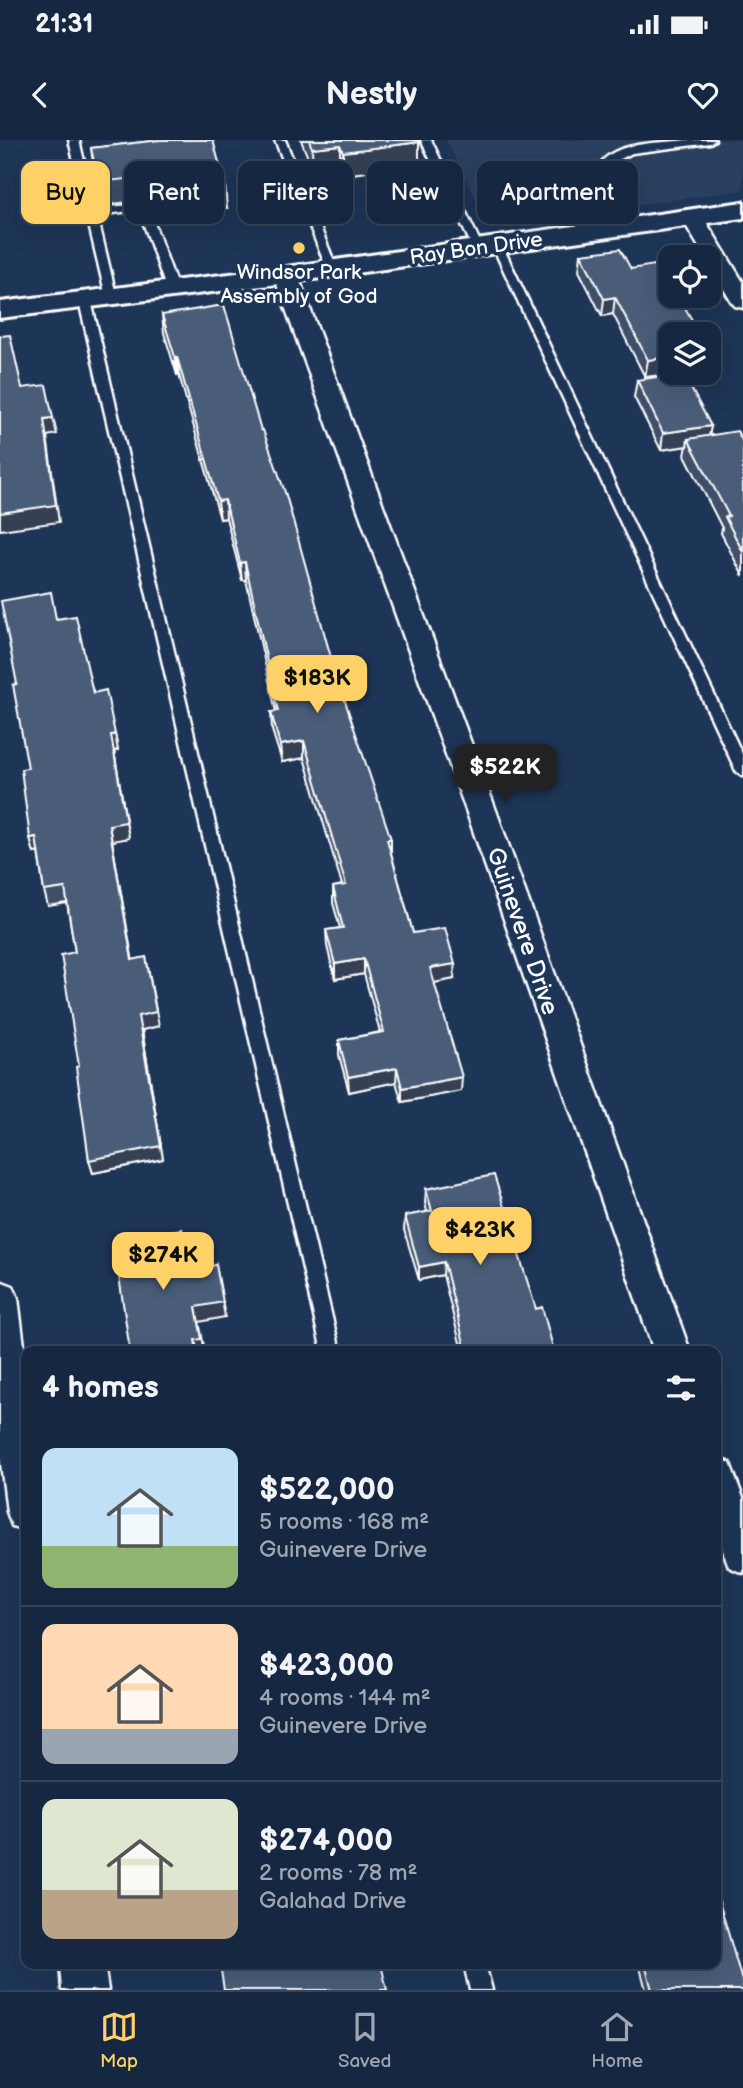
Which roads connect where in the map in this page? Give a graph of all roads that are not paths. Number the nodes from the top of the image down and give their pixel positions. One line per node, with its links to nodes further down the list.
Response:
1 (74, 140): 6 (lane)
2 (280, 140): 14 (lane)
3 (426, 140): 13 (lane)
4 (710, 140): 12 (lane)
5 (90, 152): 6 (lane)
6 (78, 153): 7 (lane)
7 (80, 161)
8 (110, 210): 16 (lane)
9 (743, 210): 10 (street, Ray Bon Drive)
10 (692, 217): 12 (street, Ray Bon Drive); 18 (street)
11 (92, 224): 17 (lane)
12 (631, 226): 13 (street, Ray Bon Drive)
13 (488, 247): 14 (street, Ray Bon Drive); 20 (lane)
14 (332, 269): 15 (street, Ray Bon Drive)
15 (285, 276): 16 (street, Ray Bon Drive); 23 (street, Guinevere Drive)
16 (173, 291): 17 (street, Ray Bon Drive)
17 (98, 300): 19 (street, Ray Bon Drive); 22 (lane)
18 (743, 301)
19 (0, 310)
20 (743, 771)
21 (0, 1298): 24 (street)
22 (330, 1346)
23 (670, 1346)
24 (21, 1471)
25 (721, 1490): 26 (street)
26 (743, 1553)
27 (83, 1969): 29 (street)
28 (476, 1969): 30 (lane)
29 (85, 1990)
30 (481, 1990)

